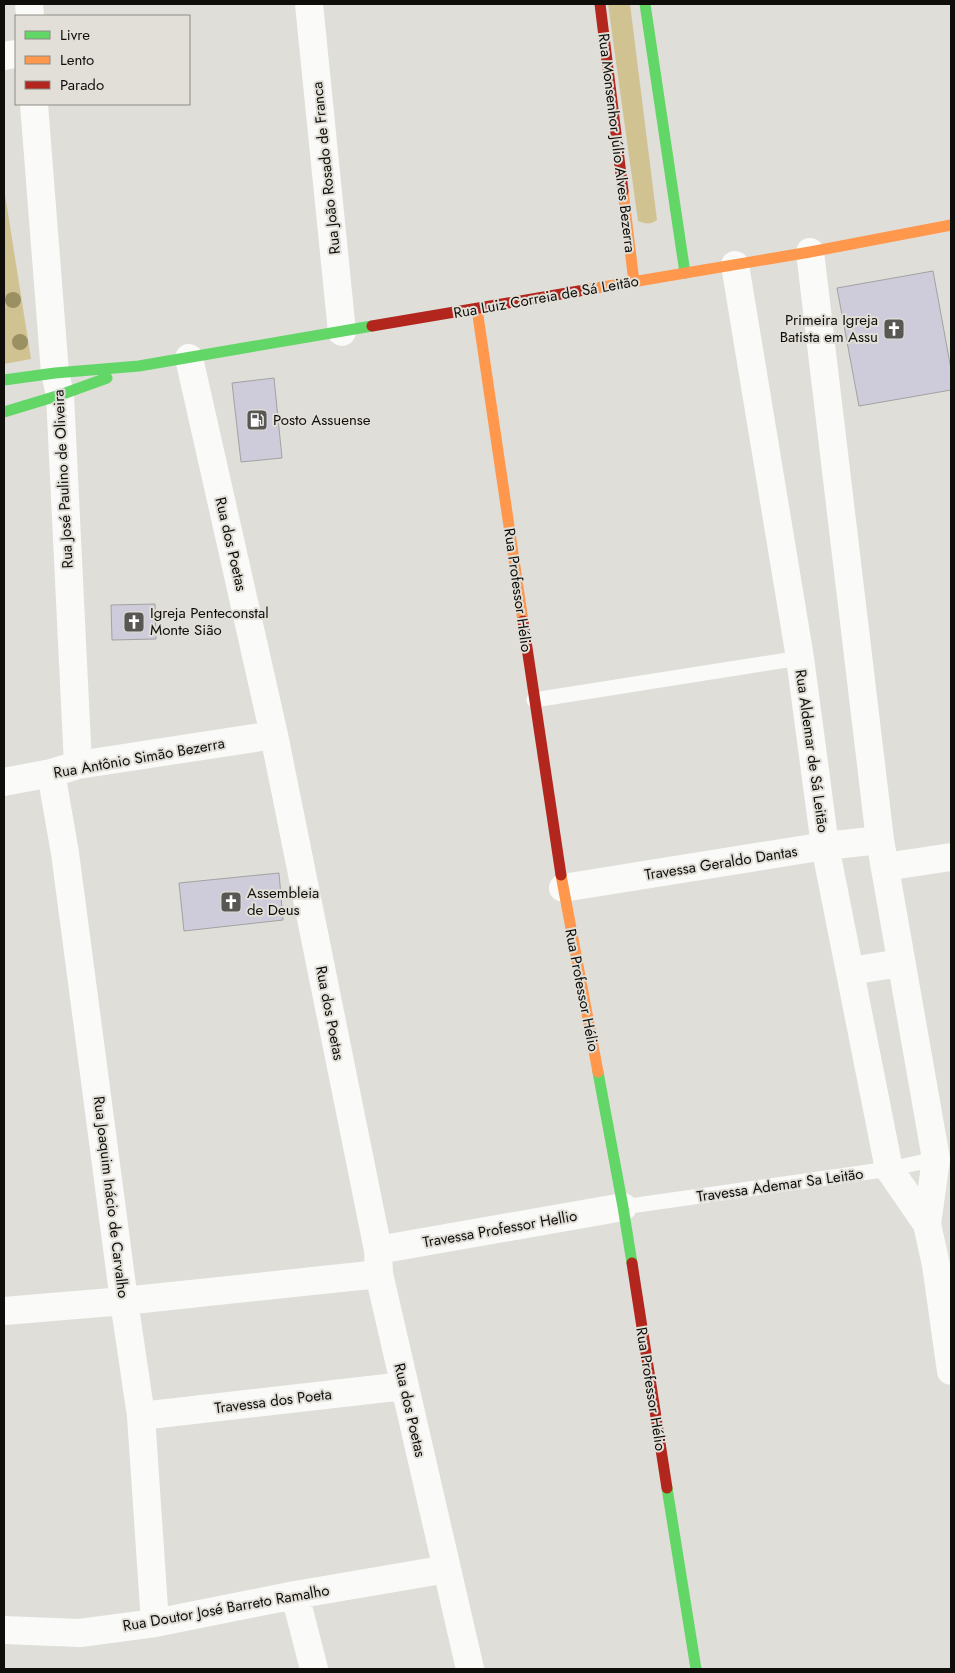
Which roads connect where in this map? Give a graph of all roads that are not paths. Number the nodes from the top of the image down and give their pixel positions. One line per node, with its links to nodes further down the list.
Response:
1 (310, 4): 11 (street, Rua João Rosado de Franca)
2 (600, 4): 9 (street, Rua Monsenhor Júlio Alves Bezerra)
3 (645, 4): 8 (street)
4 (34, 105): 15 (street, Rua José Paulino de Oliveira)
5 (951, 225): 6 (street, Rua Luiz Correia de Sá Leitão)
6 (810, 252): 7 (street, Rua Luiz Correia de Sá Leitão); 23 (street, Rua Aldemar de Sá Leitão)
7 (735, 265): 8 (street, Rua Luiz Correia de Sá Leitão); 17 (street, Rua Aldemar de Sá Leitão)
8 (685, 273): 9 (street, Rua Luiz Correia de Sá Leitão)
9 (634, 282): 10 (street, Rua Luiz Correia de Sá Leitão)
10 (477, 309): 11 (street, Rua Luiz Correia de Sá Leitão); 18 (street, Rua Professor Hélio)
11 (342, 332): 12 (street, Rua Luiz Correia de Sá Leitão)
12 (189, 358): 13 (street, Rua Luiz Correia de Sá Leitão); 19 (street, Rua dos Poetas)
13 (139, 366): 15 (street, Rua Luiz Correia de Sá Leitão); 15 (street, Rua Luiz Correia de Sá Leitão)
14 (4, 380): 15 (street, Rua Luiz Correia de Sá Leitão)
15 (58, 384): 16 (street, Rua Luiz Correia de Sá Leitão); 20 (street, Rua José Paulino de Oliveira)
16 (4, 412)
17 (800, 658): 18 (lane); 24 (street, Rua Aldemar de Sá Leitão)
18 (534, 700): 27 (street, Rua Professor Hélio)
19 (274, 736): 20 (street, Rua Antônio Simão Bezerra); 34 (street, Rua dos Poetas)
20 (78, 765): 21 (street, Rua Antônio Simão Bezerra)
21 (51, 773): 22 (street, Rua Antônio Simão Bezerra); 36 (street, Rua Joaquim Inácio de Carvalho)
22 (4, 782)
23 (880, 840): 24 (street, Travessa Geraldo Dantas); 26 (street, Rua Aldemar de Sá Leitão)
24 (825, 846): 27 (street, Travessa Geraldo Dantas); 29 (street, Rua Aldemar de Sá Leitão)
25 (951, 857): 26 (street)
26 (885, 867): 28 (street, Rua Aldemar de Sá Leitão)
27 (563, 888): 32 (street, Rua Professor Hélio)
28 (901, 963): 29 (street); 30 (street, Rua Aldemar de Sá Leitão)
29 (850, 971): 31 (street, Rua Aldemar de Sá Leitão)
30 (936, 1159): 31 (lane, Travessa Ademar Sa Leitão); 33 (street, Rua Aldemar de Sá Leitão)
31 (889, 1169): 32 (lane, Travessa Ademar Sa Leitão); 33 (street, Rua Aldemar de Sá Leitão)
32 (623, 1208): 34 (street, Travessa Professor Hellio); 47 (street, Rua Professor Hélio)
33 (927, 1224): 35 (street, Rua Aldemar de Sá Leitão)
34 (378, 1262): 36 (street, Travessa Professor Hellio); 39 (street, Rua dos Poetas)
35 (944, 1263): 38 (street, Rua Aldemar de Sá Leitão)
36 (124, 1301): 37 (street, Travessa Professor Hellio); 40 (street, Rua Joaquim Inácio de Carvalho)
37 (4, 1311)
38 (951, 1371)
39 (404, 1386): 40 (street, Travessa dos Poeta); 41 (street, Rua dos Poetas)
40 (141, 1416): 43 (street, Rua Joaquim Inácio de Carvalho)
41 (446, 1569): 42 (street, Rua Doutor José Barreto Ramalho); 46 (street, Rua dos Poetas)
42 (295, 1595): 43 (street, Rua Doutor José Barreto Ramalho); 45 (street)
43 (155, 1623): 44 (street, Rua Doutor José Barreto Ramalho)
44 (4, 1630)
45 (314, 1669)
46 (470, 1669)
47 (696, 1669)

